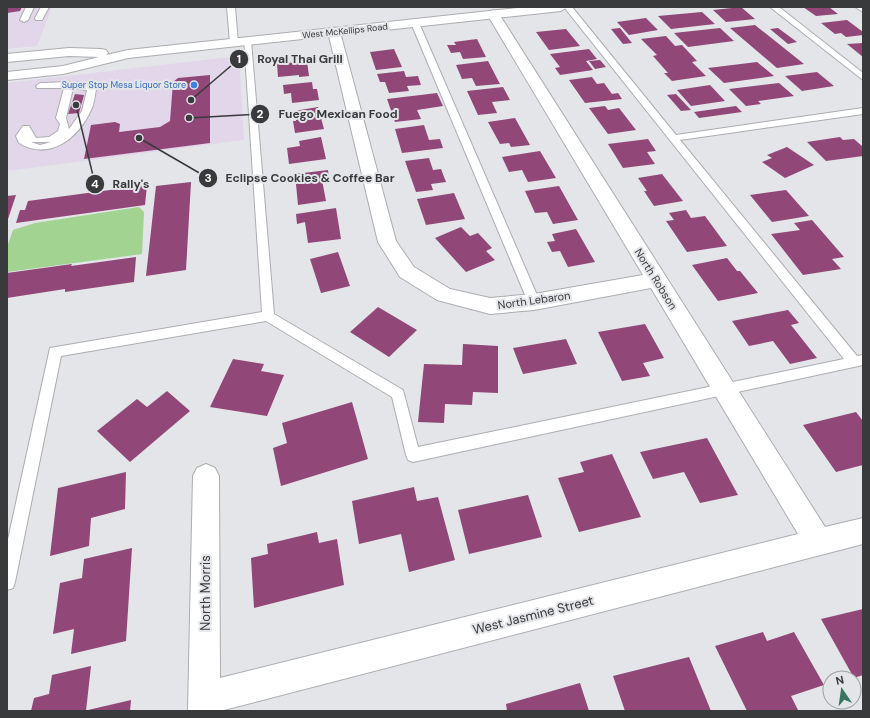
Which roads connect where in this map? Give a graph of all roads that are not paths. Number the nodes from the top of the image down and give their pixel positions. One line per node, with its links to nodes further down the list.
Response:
1 (30, 7): 9 (lane)
2 (45, 7): 8 (lane)
3 (231, 7): 13 (lane)
4 (561, 7): 7 (street, West McKellips Road)
5 (568, 7): 21 (lane)
6 (774, 7): 17 (lane)
7 (493, 14): 10 (street, West McKellips Road); 22 (street, North Robson)
8 (39, 18)
9 (24, 20)
10 (415, 23): 11 (street, West McKellips Road); 23 (lane)
11 (334, 32): 12 (street, West McKellips Road); 23 (street, North Lebaron)
12 (247, 41): 13 (street, West McKellips Road); 24 (lane)
13 (234, 43): 14 (street, West McKellips Road)
14 (128, 54): 15 (street, West McKellips Road); 16 (street, West McKellips Road)
15 (7, 58)
16 (7, 76)
17 (863, 77)
18 (40, 86): 19 (lane)
19 (69, 86): 19 (lane)
20 (863, 112): 21 (lane)
21 (674, 138): 25 (lane)
22 (657, 280): 23 (street, North Lebaron); 26 (street, North Robson)
23 (534, 302)
24 (268, 316): 26 (lane); 30 (lane)
25 (858, 361): 26 (lane)
26 (724, 389): 29 (street, North Robson)
27 (206, 476): 31 (street, North Morris)
28 (863, 532): 29 (street, West Jasmine Street)
29 (819, 542): 31 (street, West Jasmine Street)
30 (7, 582)
31 (204, 704)

